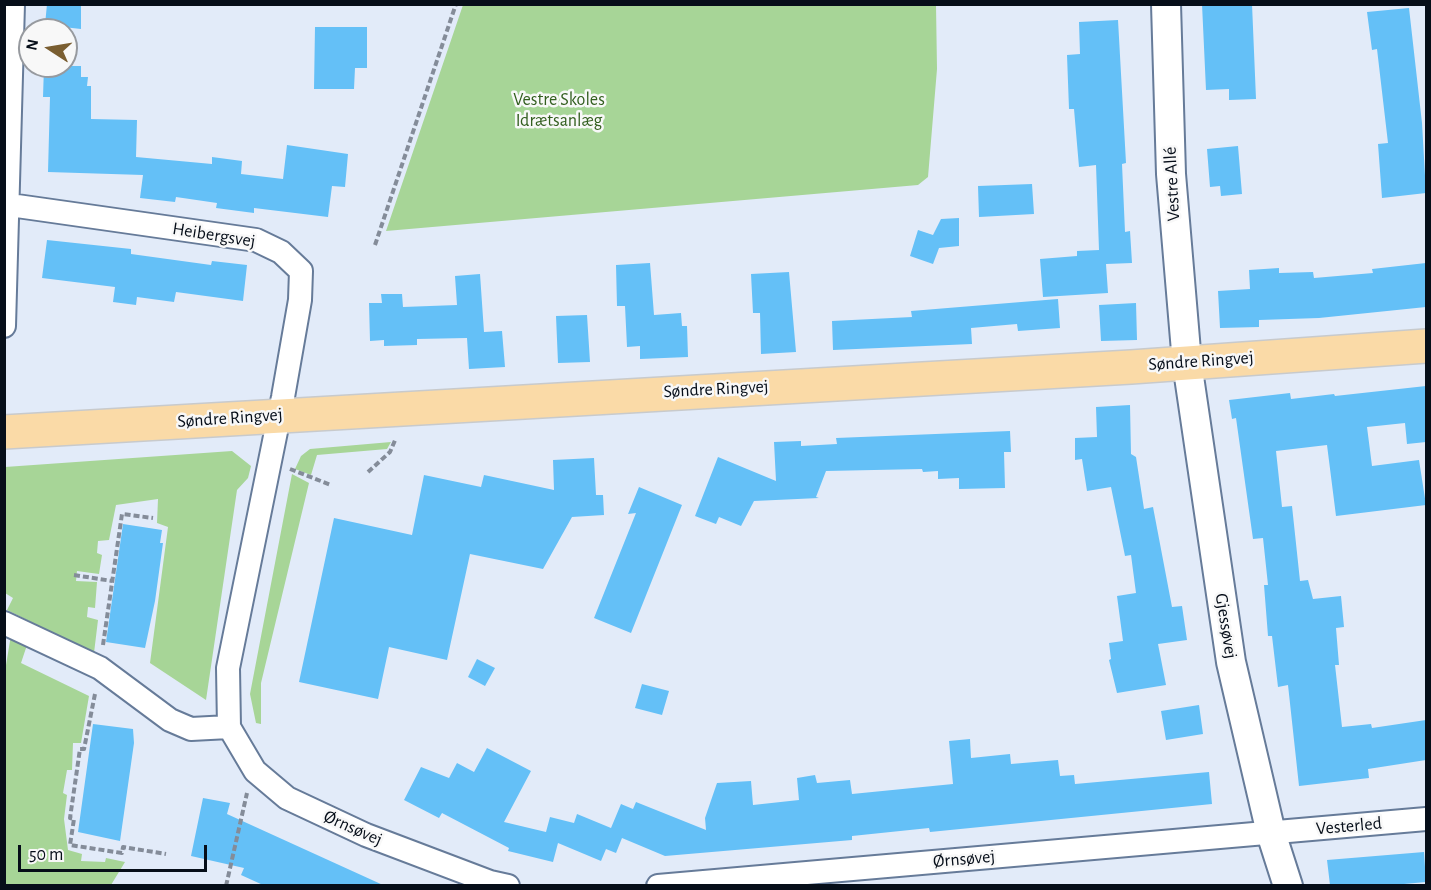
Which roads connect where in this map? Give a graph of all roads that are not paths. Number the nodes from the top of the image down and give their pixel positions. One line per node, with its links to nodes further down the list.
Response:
1 (13, 4): 3 (street)
2 (1166, 4): 6 (street, Vestre Allé)
3 (10, 205): 4 (street); 7 (street, Heibergsvej)
4 (4, 327)
5 (1426, 346): 6 (main road, Søndre Ringvej)
6 (1187, 363): 7 (main road, Søndre Ringvej); 12 (street, Gjessøvej)
7 (280, 415): 8 (main road, Søndre Ringvej); 10 (street, Ørnsøvej)
8 (4, 432)
9 (4, 623): 10 (street)
10 (229, 727): 13 (street, Ørnsøvej)
11 (1426, 819): 12 (street, Vesterled)
12 (1271, 833): 14 (street, Ørnsøvej); 15 (street, Gjessøvej)
13 (508, 885)
14 (658, 885)
15 (1288, 885)

